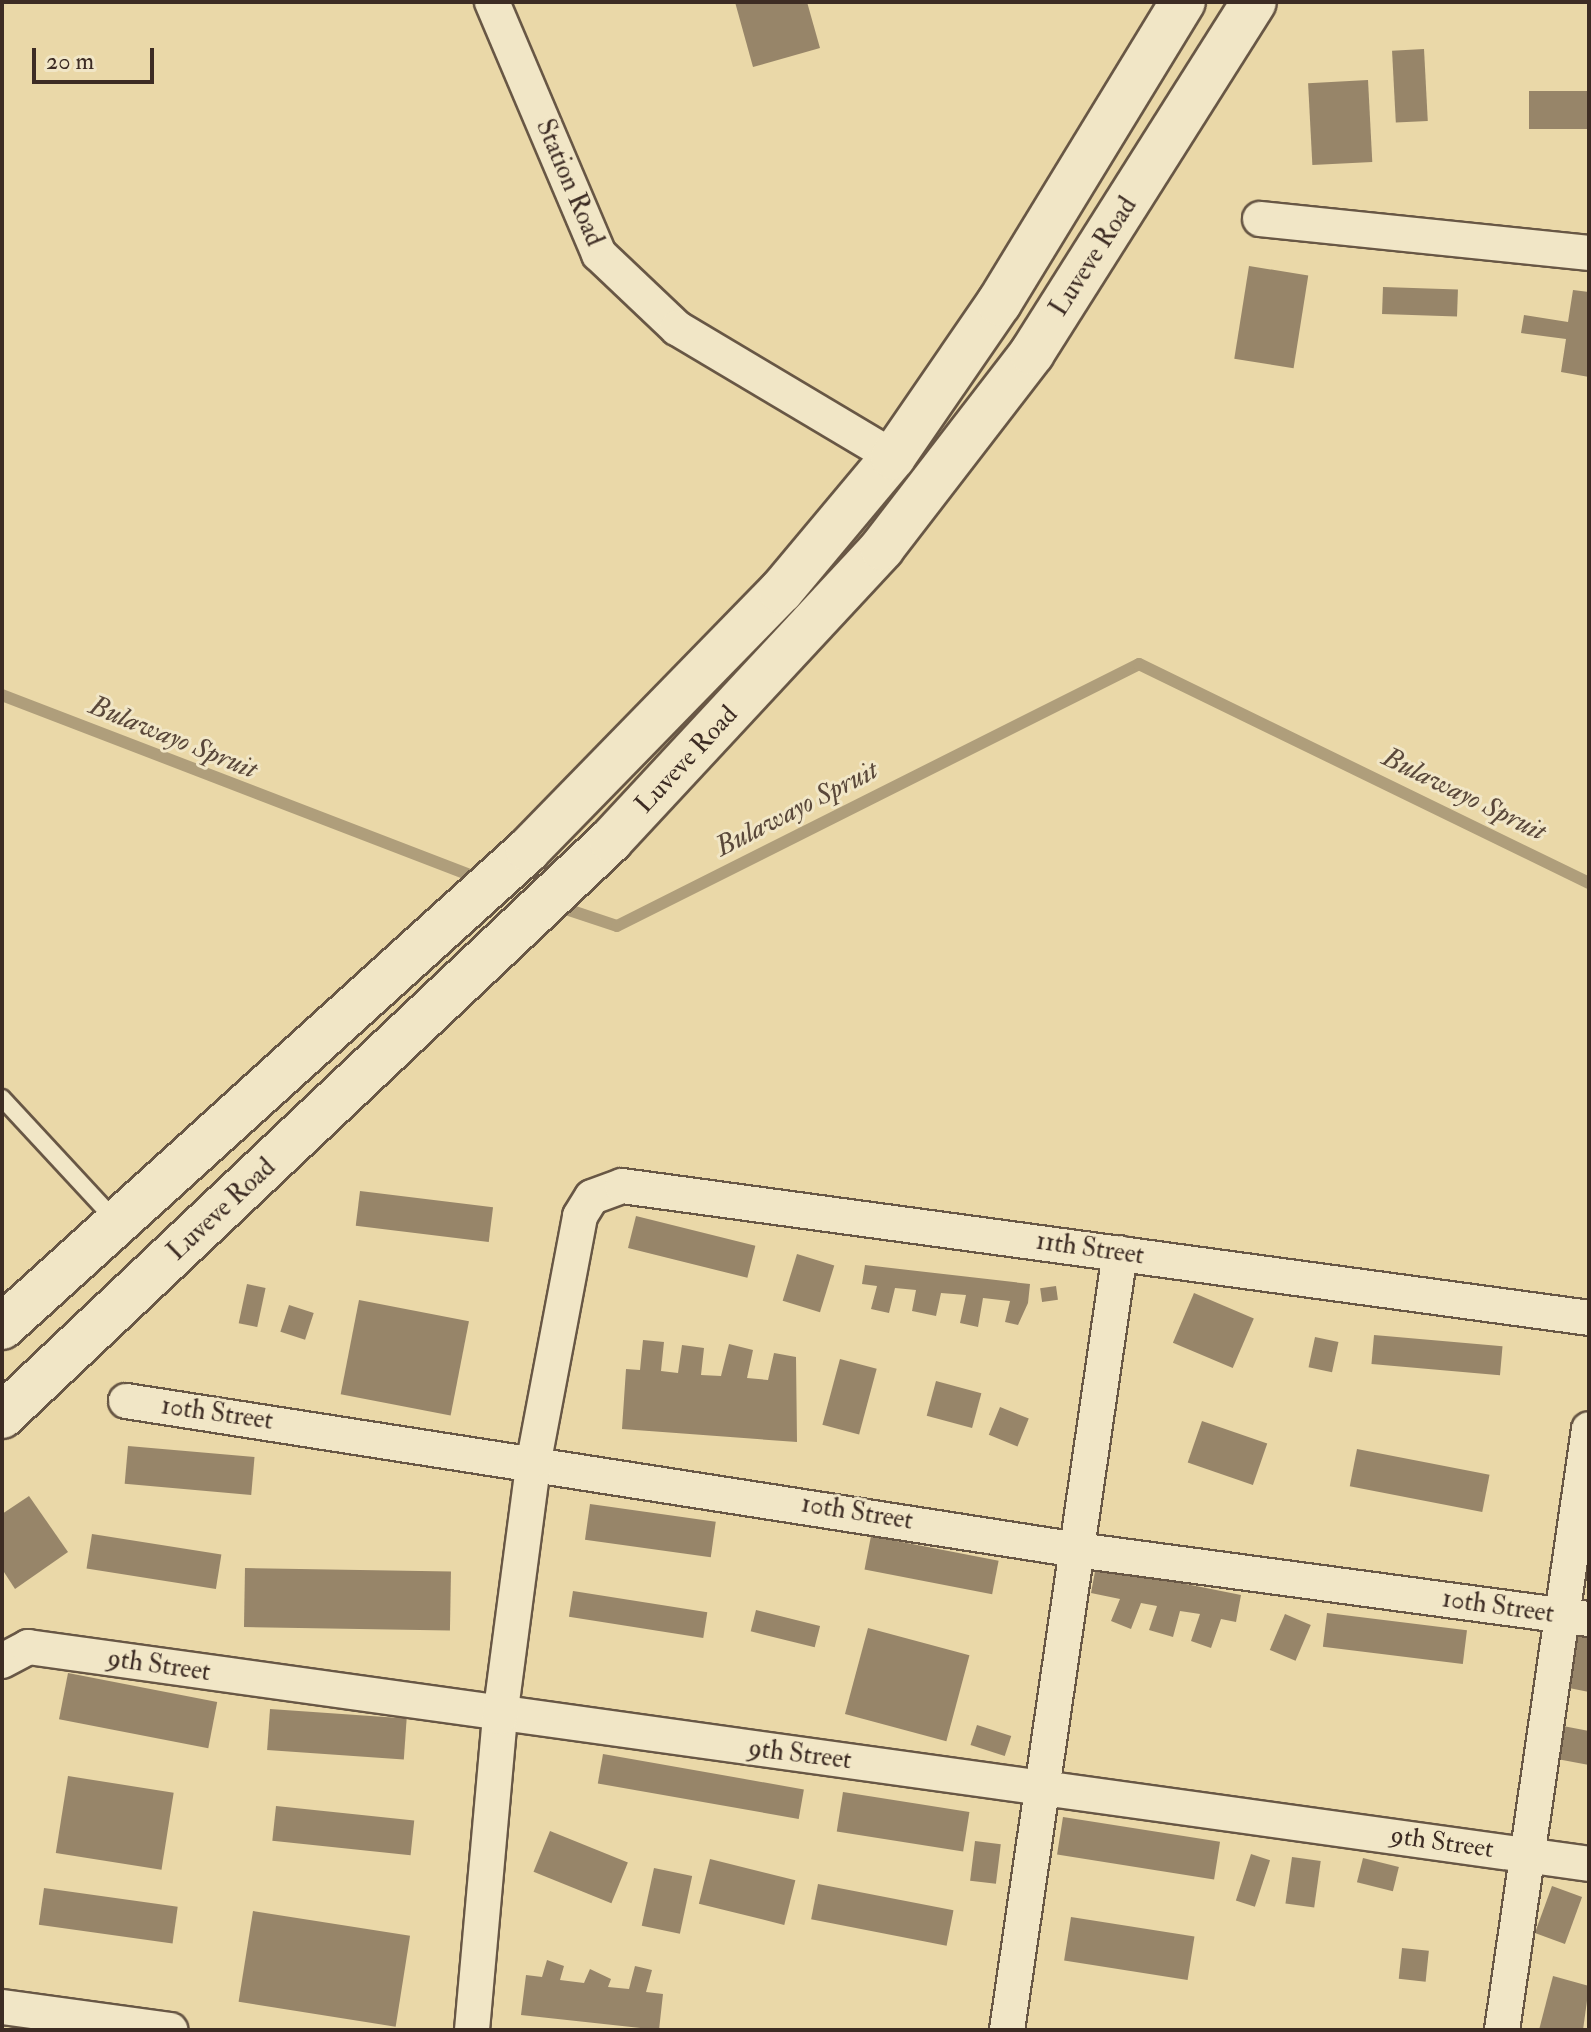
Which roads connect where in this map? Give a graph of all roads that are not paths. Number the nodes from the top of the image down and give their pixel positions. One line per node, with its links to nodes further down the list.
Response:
1 (492, 2): 6 (street, Station Road)
2 (1183, 2): 6 (street, Luveve Road)
3 (1254, 2): 13 (street, Luveve Road)
4 (1260, 219): 5 (street)
5 (1589, 253)
6 (893, 457): 8 (street, Luveve Road)
7 (2, 1098): 8 (lane)
8 (117, 1223): 11 (street, Luveve Road)
9 (1120, 1253): 10 (street, 11th Street); 15 (street, 11th Street); 16 (street)
10 (1589, 1318)
11 (2, 1327)
12 (126, 1401): 15 (street, 10th Street)
13 (2, 1416)
14 (1589, 1429): 17 (street)
15 (534, 1460): 16 (street, 10th Street); 19 (street)
16 (1077, 1550): 17 (street, 10th Street); 20 (street)
17 (1576, 1618): 21 (street)
18 (7, 1657): 19 (street, 9th Street)
19 (500, 1717): 20 (street, 9th Street); 25 (street)
20 (1043, 1785): 21 (street, 9th Street); 26 (street)
21 (1527, 1855): 22 (street, 9th Street); 27 (street)
22 (1589, 1864)
23 (2, 2007): 24 (street)
24 (170, 2030)
25 (472, 2030)
26 (1007, 2030)
27 (1502, 2030)

